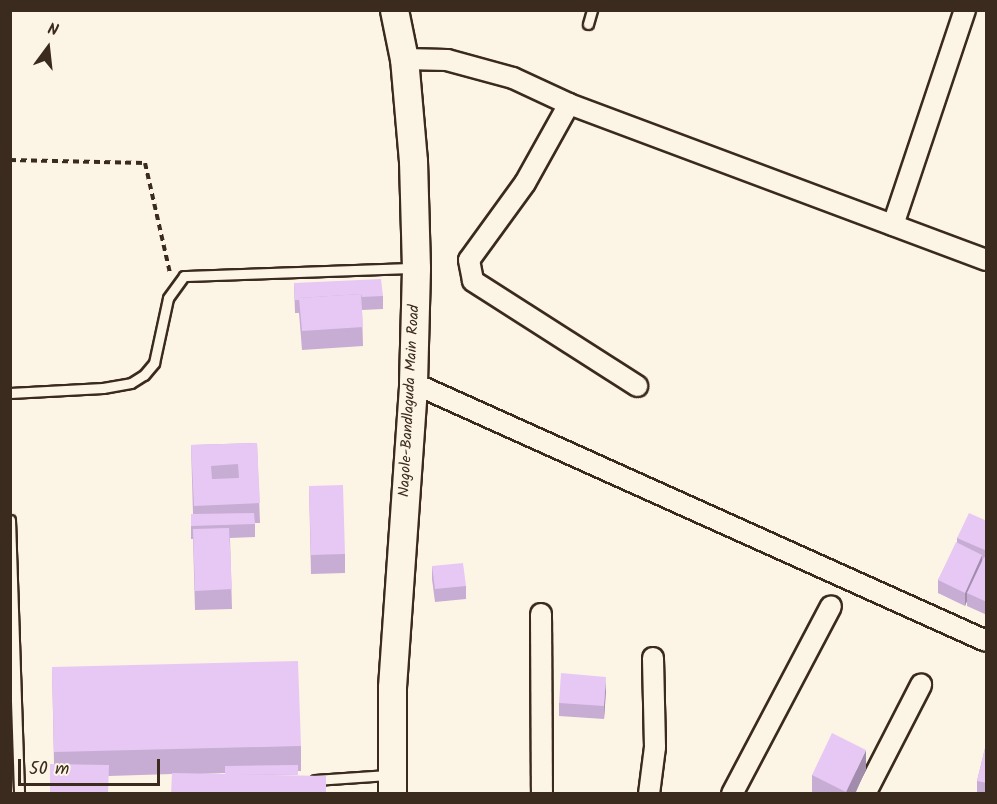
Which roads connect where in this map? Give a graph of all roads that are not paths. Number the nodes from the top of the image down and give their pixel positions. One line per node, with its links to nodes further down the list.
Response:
1 (394, 10): 5 (street, Nagole-Bandlaguda Main Road)
2 (592, 10): 4 (lane)
3 (965, 10): 7 (street)
4 (588, 24)
5 (404, 59): 6 (street); 9 (street, Nagole-Bandlaguda Main Road)
6 (569, 104): 7 (street); 11 (street)
7 (893, 225): 8 (street)
8 (985, 255)
9 (416, 268): 10 (street, Nagole-Bandlaguda Main Road); 12 (lane)
10 (413, 383): 16 (street); 20 (street, Nagole-Bandlaguda Main Road)
11 (637, 386)
12 (10, 393)
13 (10, 520): 21 (lane)
14 (831, 606): 24 (street)
15 (541, 614): 22 (street)
16 (987, 641)
17 (653, 658): 23 (street)
18 (921, 684): 25 (street)
19 (301, 781): 20 (lane)
20 (392, 784)
21 (19, 794)
22 (542, 794)
23 (649, 794)
24 (732, 794)
25 (865, 794)

